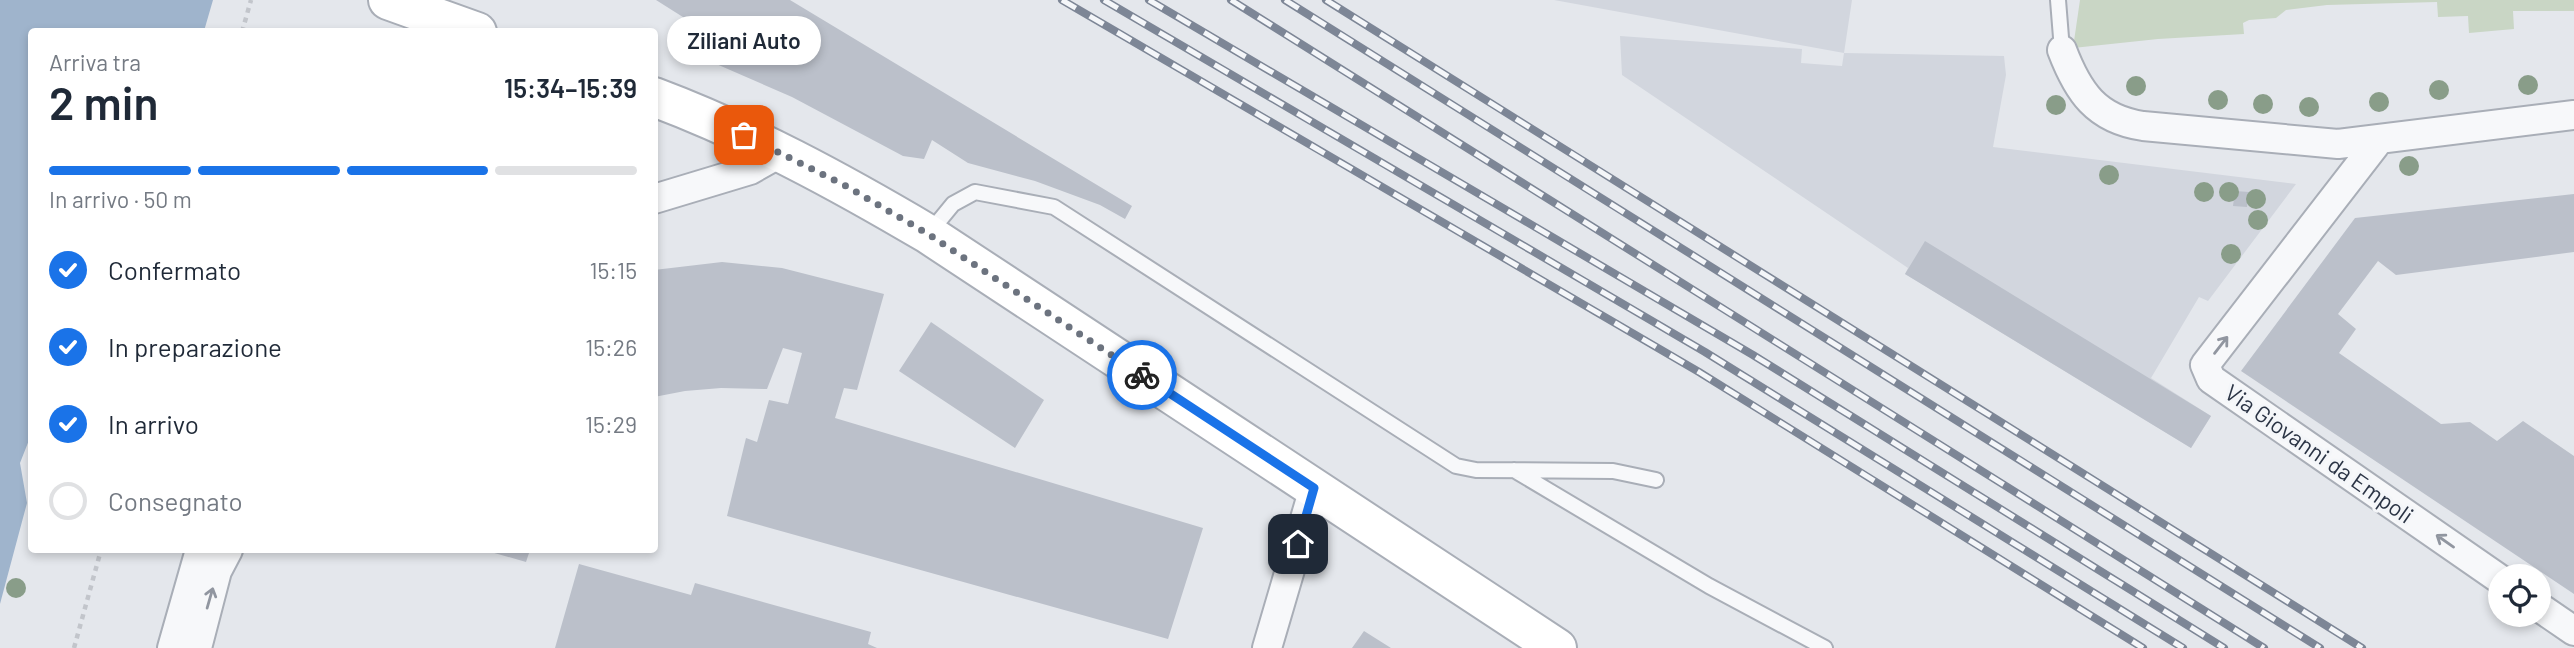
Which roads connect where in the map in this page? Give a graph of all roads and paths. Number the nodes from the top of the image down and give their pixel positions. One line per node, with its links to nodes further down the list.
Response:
1 (251, 0): 4 (path)
2 (388, 0): 5 (main road)
3 (2058, 0): 6 (lane)
4 (243, 28)
5 (466, 28)
6 (2062, 50): 9 (street)
7 (658, 99): 10 (main road)
8 (2574, 115): 9 (street)
9 (2379, 140): 19 (street, Via Giovanni da Empoli, one-way to 9)
10 (780, 153): 11 (street); 12 (main road)
11 (658, 198)
12 (928, 234): 13 (lane); 15 (main road)
13 (1513, 470): 14 (lane); 27 (lane)
14 (1656, 480)
15 (1314, 488): 25 (street); 26 (main road)
16 (100, 553): 22 (path)
17 (199, 553): 23 (street)
18 (226, 553): 24 (street, one-way to 18)
19 (2488, 571)
20 (2551, 615): 21 (street)
21 (2574, 631)
22 (74, 648)
23 (172, 648)
24 (197, 648)
25 (1267, 648)
26 (1557, 648)
27 (1825, 648)

